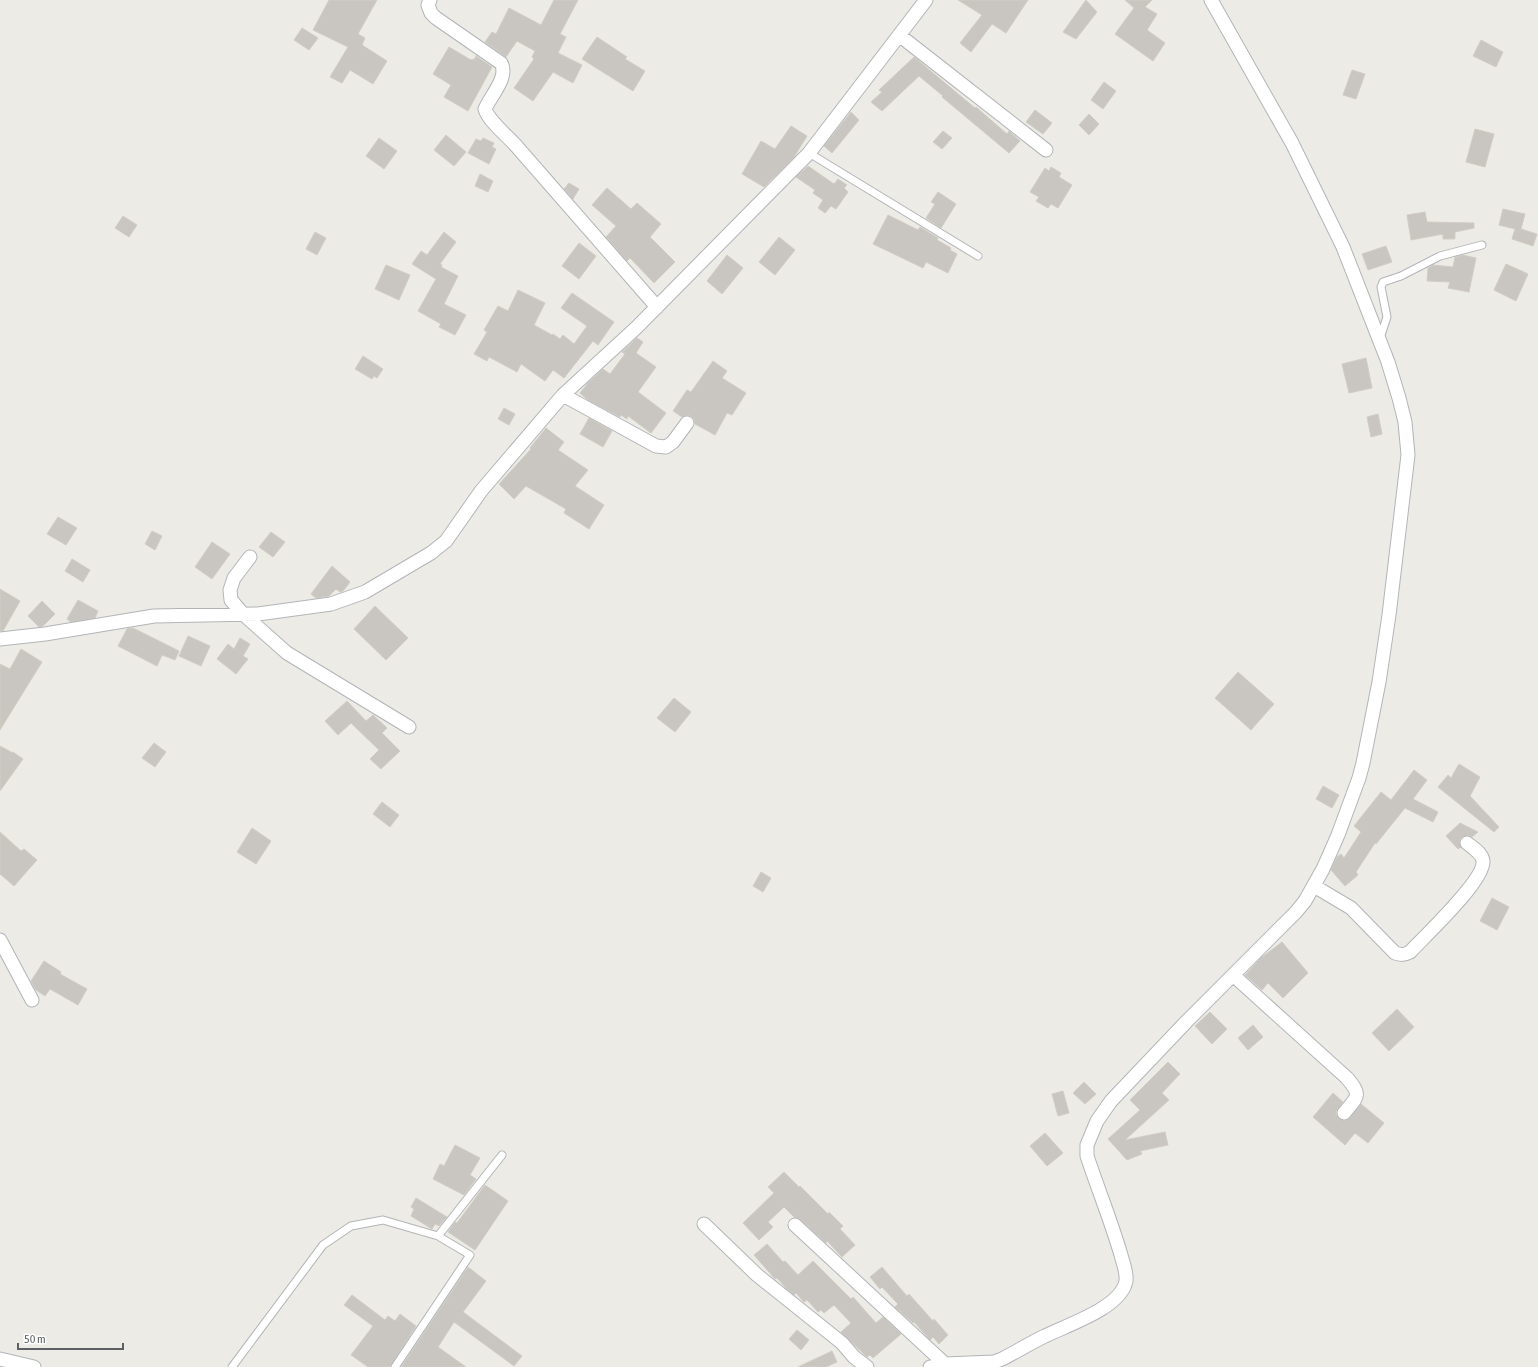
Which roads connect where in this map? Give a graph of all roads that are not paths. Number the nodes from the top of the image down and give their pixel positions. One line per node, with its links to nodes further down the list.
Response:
1 (430, 0): 9 (street)
2 (926, 0): 4 (street)
3 (1211, 0): 10 (street)
4 (899, 34): 5 (street); 6 (street)
5 (1046, 150)
6 (809, 153): 8 (lane); 9 (street)
7 (1482, 245): 10 (lane)
8 (978, 256)
9 (657, 307): 11 (street)
10 (1380, 339): 18 (street)
11 (563, 395): 12 (street); 14 (street)
12 (687, 423)
13 (250, 557): 14 (street)
14 (243, 614): 15 (street); 16 (street)
15 (0, 640)
16 (409, 727)
17 (1467, 843): 18 (street)
18 (1314, 886): 20 (street)
19 (0, 940): 21 (street)
20 (1233, 975): 22 (street); 28 (street)
21 (32, 1000)
22 (1344, 1113)
23 (502, 1155): 26 (lane)
24 (704, 1224): 32 (street)
25 (794, 1225): 28 (street)
26 (438, 1236): 30 (lane); 31 (lane)
27 (0, 1359): 29 (street)
28 (945, 1364): 33 (street)
29 (34, 1367)
30 (232, 1367)
31 (395, 1367)
32 (867, 1367)
33 (930, 1367)

